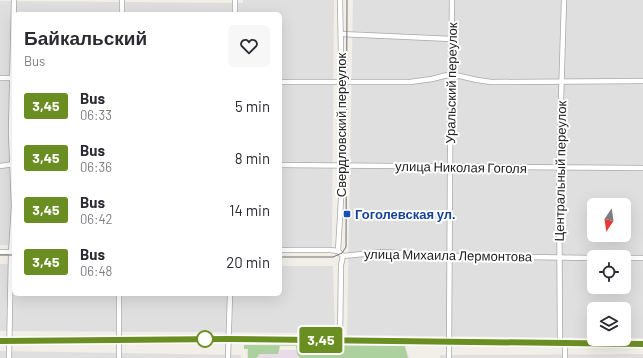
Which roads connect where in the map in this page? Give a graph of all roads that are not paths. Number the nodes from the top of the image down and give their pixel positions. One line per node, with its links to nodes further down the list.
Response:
1 (14, 0): 7 (street)
2 (122, 0): 8 (street)
3 (235, 0): 9 (street)
4 (340, 0): 10 (street, Свердловский переулок)
5 (452, 0): 11 (street, Уральский переулок)
6 (564, 0): 17 (street, Центральный переулок)
7 (14, 12)
8 (122, 12)
9 (235, 12)
10 (341, 34): 11 (street); 18 (street, Свердловский переулок)
11 (452, 39): 12 (street, Уральский переулок)
12 (451, 74): 17 (street); 18 (street); 25 (street, Уральский переулок)
13 (0, 78): 14 (street)
14 (12, 78)
15 (643, 81): 17 (street)
16 (282, 82): 18 (street)
17 (562, 82): 26 (street, Центральный переулок)
18 (342, 83): 23 (street, Свердловский переулок)
19 (12, 108): 20 (street)
20 (12, 153)
21 (12, 164): 24 (street)
22 (282, 165): 23 (street, улица Николая Гоголя)
23 (343, 165): 25 (street, улица Николая Гоголя); 29 (street, Свердловский переулок)
24 (0, 166)
25 (450, 167): 26 (street, улица Николая Гоголя); 33 (street, Уральский переулок)
26 (559, 168): 27 (street, улица Николая Гоголя); 34 (street, Центральный переулок)
27 (643, 168)
28 (282, 250): 29 (street)
29 (338, 251): 32 (street)
30 (0, 252): 31 (street)
31 (12, 252): 43 (street)
32 (343, 256): 33 (street, улица Михаила Лермонтова); 44 (street)
33 (450, 256): 34 (street, улица Михаила Лермонтова); 45 (street, Уральский переулок)
34 (559, 257): 35 (street, улица Михаила Лермонтова); 46 (street, Центральный переулок)
35 (587, 258)
36 (631, 258): 37 (street)
37 (643, 258)
38 (119, 296): 40 (street)
39 (230, 296): 41 (street)
40 (120, 339): 41 (street); 43 (street); 49 (street)
41 (228, 339): 44 (street); 50 (street)
42 (0, 341): 43 (street)
43 (9, 341): 48 (street)
44 (340, 341): 45 (street)
45 (450, 342): 46 (street); 51 (street, Уральский переулок)
46 (563, 343): 47 (street); 52 (street, Центральный переулок)
47 (643, 344)
48 (9, 358)
49 (119, 358)
50 (228, 358)
51 (449, 358)
52 (565, 358)

